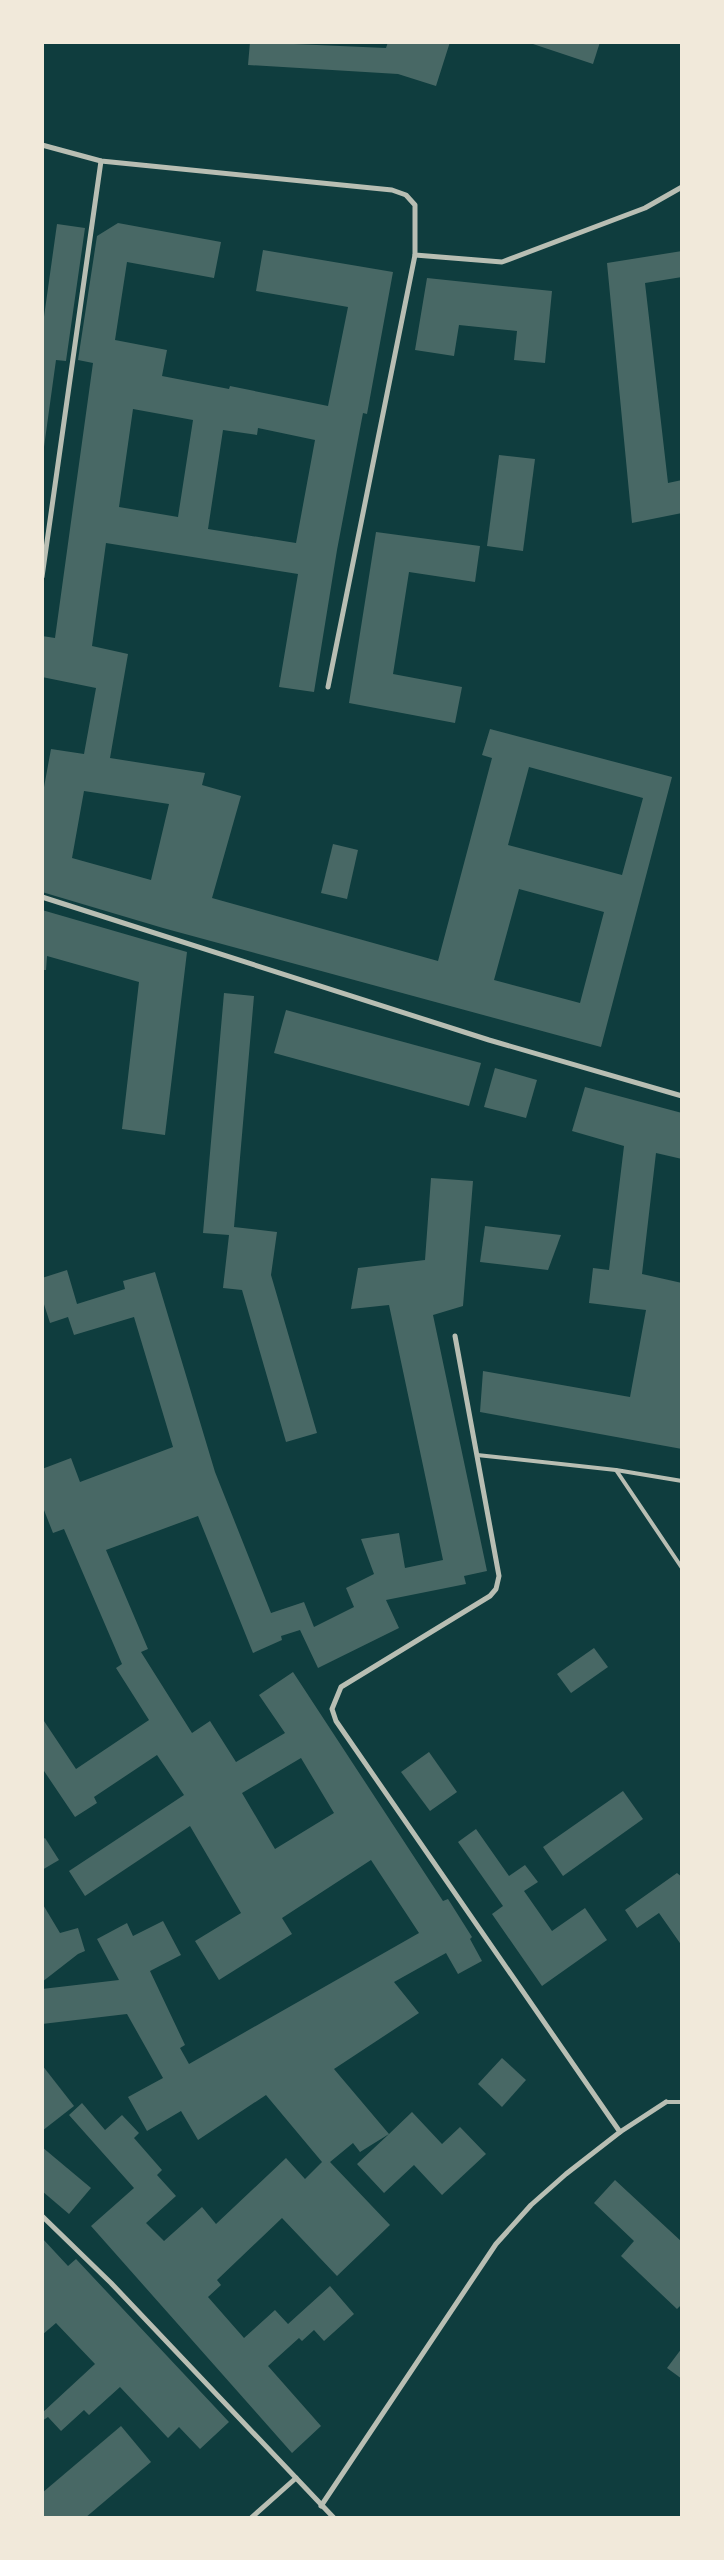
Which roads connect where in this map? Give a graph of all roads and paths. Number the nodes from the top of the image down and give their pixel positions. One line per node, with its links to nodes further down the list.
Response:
1 (42, 145): 2 (street)
2 (101, 161): 4 (street); 5 (street)
3 (682, 188): 4 (street)
4 (415, 255): 6 (street)
5 (42, 577)
6 (328, 688)
7 (42, 897): 8 (street)
8 (682, 1096)
9 (455, 1336): 10 (street)
10 (477, 1455): 11 (lane); 16 (street)
11 (616, 1470): 12 (lane); 13 (lane)
12 (682, 1481)
13 (682, 1568)
14 (666, 2102): 15 (lane); 16 (street)
15 (682, 2102)
16 (620, 2132): 19 (street)
17 (42, 2216): 18 (street)
18 (296, 2478): 19 (street); 20 (street)
19 (321, 2506): 21 (street)
20 (251, 2518)
21 (334, 2518)

